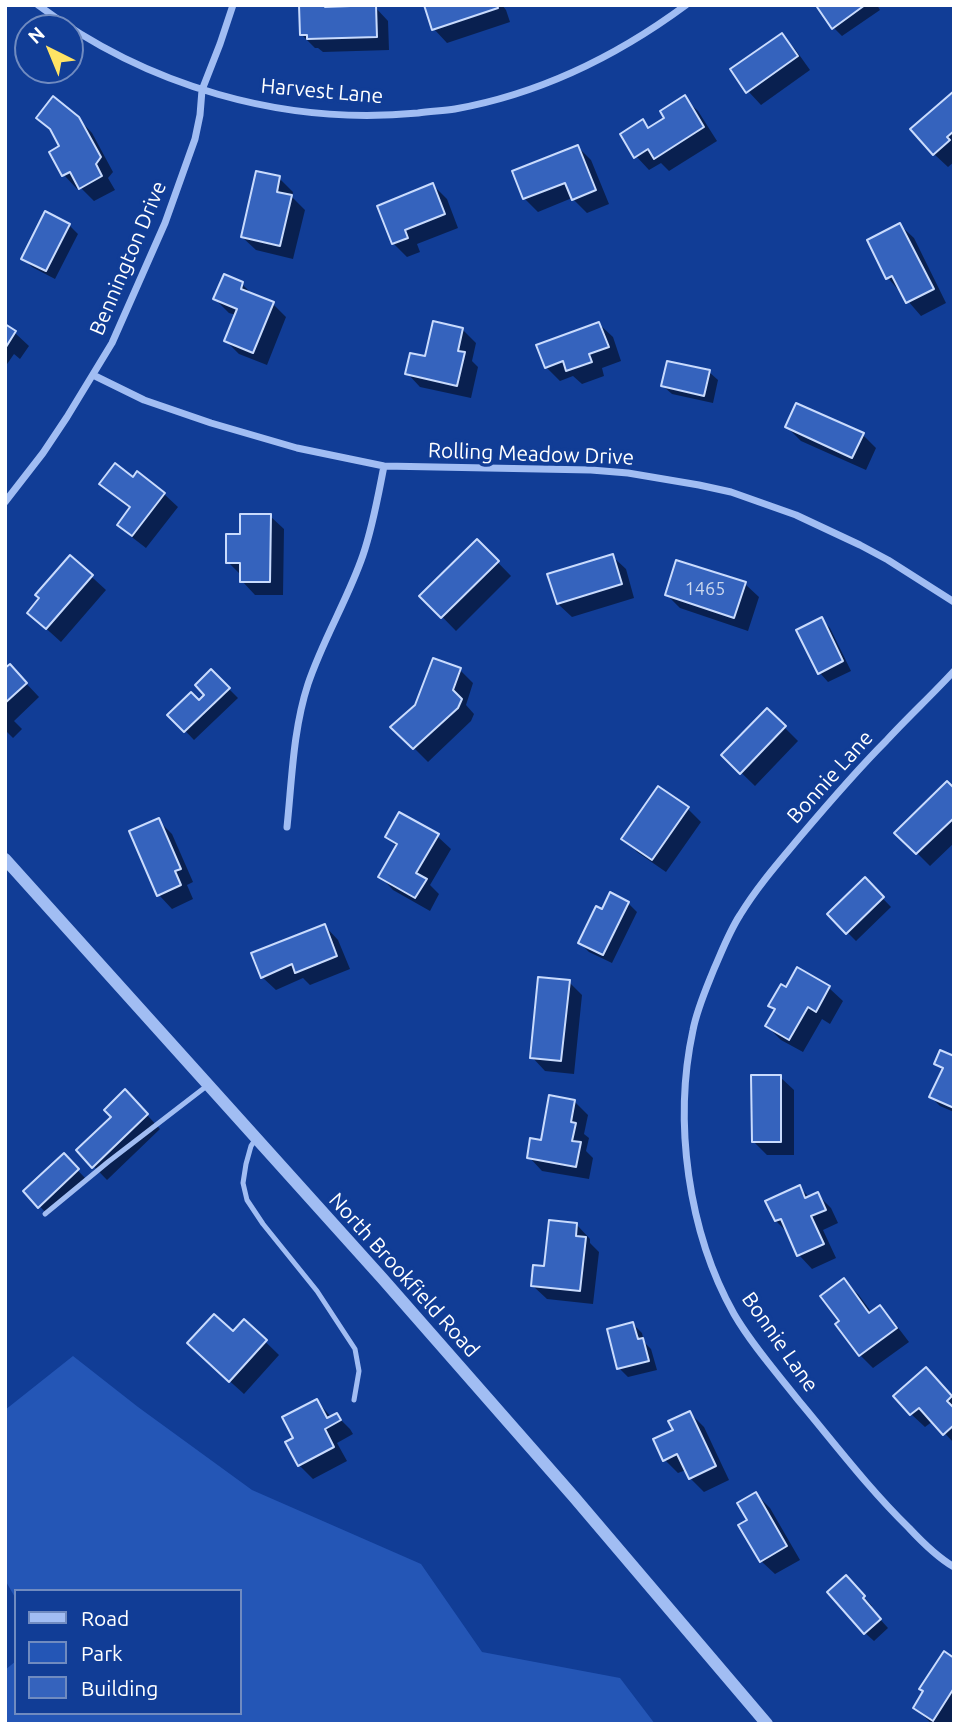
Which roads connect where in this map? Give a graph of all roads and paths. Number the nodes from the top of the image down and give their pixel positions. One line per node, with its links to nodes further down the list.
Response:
1 (38, 5): 4 (street, Harvest Lane)
2 (233, 5): 4 (street, Bennington Drive)
3 (686, 5): 4 (street, Harvest Lane)
4 (202, 90): 5 (street, Bennington Drive)
5 (93, 375): 6 (street, Rolling Meadow Drive); 7 (street, Bennington Drive)
6 (384, 466): 8 (street, Rolling Meadow Drive); 10 (street)
7 (5, 502)
8 (954, 602)
9 (954, 671): 16 (street, Bonnie Lane)
10 (287, 827)
11 (5, 859): 12 (street, North Brookfield Road)
12 (208, 1085): 13 (street, North Brookfield Road); 14 (lane)
13 (256, 1139): 15 (lane); 17 (street, North Brookfield Road)
14 (45, 1214)
15 (354, 1400)
16 (954, 1567)
17 (767, 1724)

